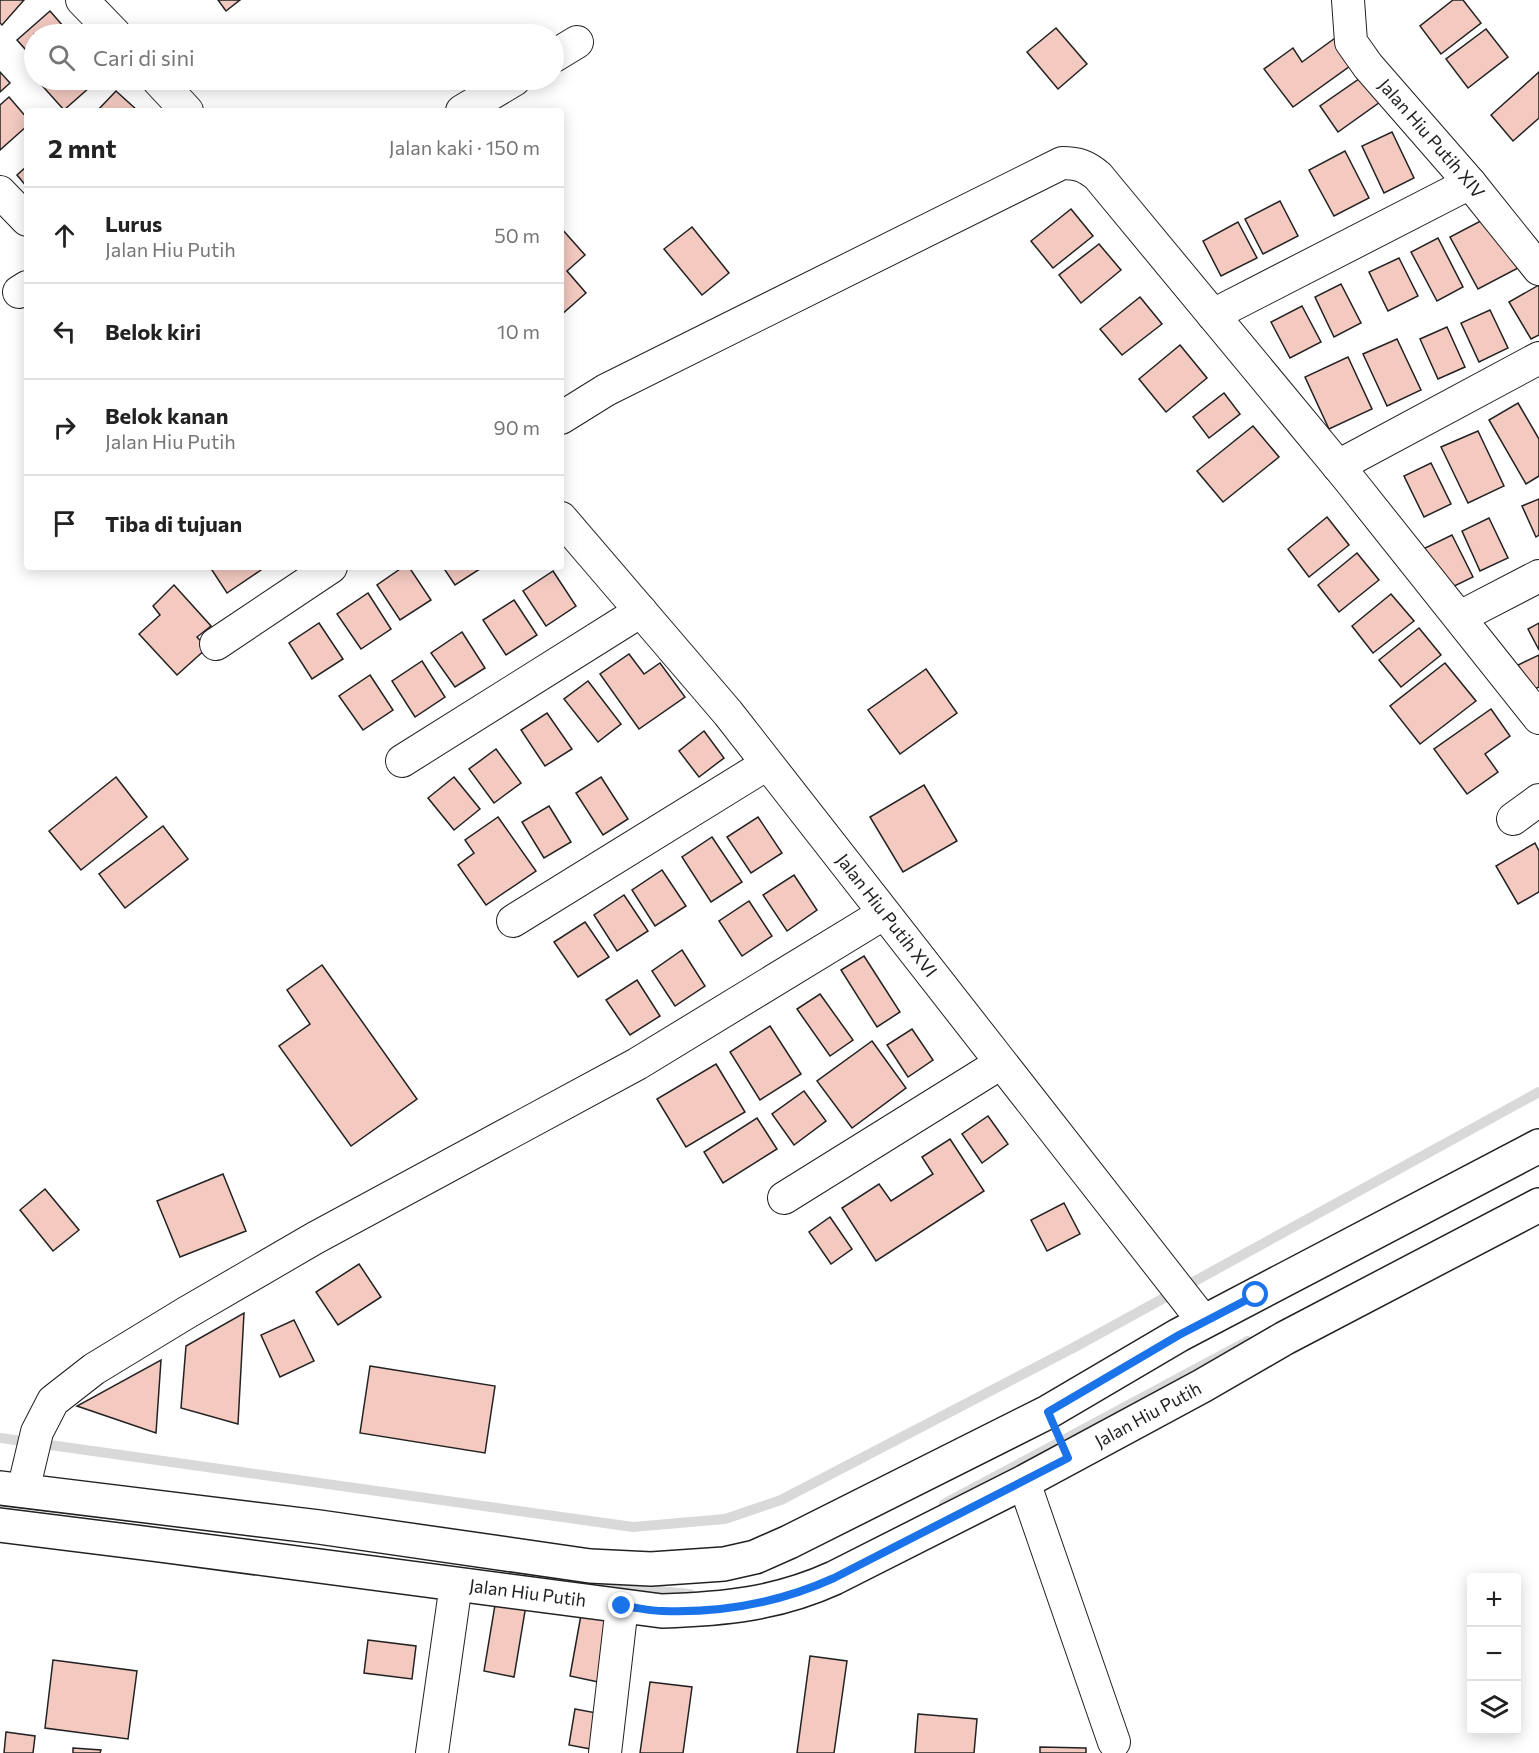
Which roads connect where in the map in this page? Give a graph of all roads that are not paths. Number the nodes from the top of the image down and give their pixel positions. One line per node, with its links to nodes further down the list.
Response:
1 (82, 0): 3 (street)
2 (1348, 0): 8 (street, Jalan Hiu Putih XIV)
3 (105, 24)
4 (167, 90): 6 (street)
5 (497, 90): 7 (street)
6 (184, 108)
7 (467, 108)
8 (1470, 183): 11 (street, Jalan Hiu Putih XIV); 12 (street)
9 (0, 192): 10 (street)
10 (24, 217)
11 (1539, 268)
12 (1213, 315): 14 (street); 15 (street)
13 (1539, 358): 15 (street)
14 (564, 416)
15 (1338, 466): 20 (street)
16 (564, 521): 19 (street, Jalan Hiu Putih XVI)
17 (327, 570): 21 (street)
18 (1539, 576): 20 (street)
19 (641, 611): 23 (street); 24 (street, Jalan Hiu Putih XVI)
20 (1460, 617): 22 (street)
21 (216, 644)
22 (1539, 718)
23 (402, 761)
24 (767, 764): 27 (street, Jalan Hiu Putih XVI); 28 (street)
25 (1539, 800): 26 (street)
26 (1513, 819)
27 (884, 914): 29 (street, Jalan Hiu Putih XVI); 37 (street)
28 (513, 921)
29 (1001, 1063): 31 (street); 33 (street, Jalan Hiu Putih XVI)
30 (1539, 1146): 33 (street)
31 (784, 1198)
32 (1539, 1205): 35 (street, Jalan Hiu Putih)
33 (1204, 1322): 34 (street)
34 (1048, 1412): 35 (street); 38 (street)
35 (1068, 1458): 36 (street, Jalan Hiu Putih)
36 (1024, 1482): 42 (street, Jalan Hiu Putih); 43 (street)
37 (11, 1489): 38 (street)
38 (257, 1520): 40 (street)
39 (0, 1526): 40 (street, Jalan Hiu Putih)
40 (252, 1557): 41 (street, Jalan Hiu Putih)
41 (456, 1584): 42 (street, Jalan Hiu Putih); 44 (street)
42 (622, 1606): 45 (street)
43 (1114, 1742)
44 (432, 1753)
45 (604, 1753)

